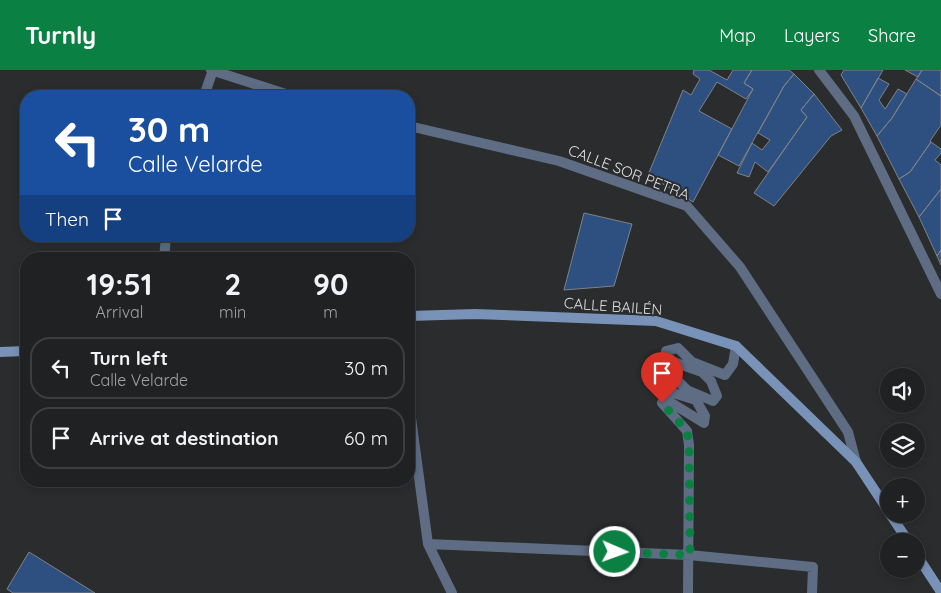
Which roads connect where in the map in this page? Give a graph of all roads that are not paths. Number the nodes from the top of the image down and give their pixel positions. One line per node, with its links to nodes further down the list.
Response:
1 (212, 70): 3 (street); 4 (street)
2 (819, 70): 6 (street)
3 (206, 90)
4 (274, 90)
5 (415, 127): 12 (street, CALLE SOR PETRA)
6 (941, 294)
7 (415, 316): 8 (main road, CALLE BAILÉN)
8 (736, 346): 12 (main road, CALLE BAILÉN); 15 (street)
9 (20, 351): 10 (main road)
10 (0, 352)
11 (415, 448): 14 (street)
12 (856, 462): 13 (main road, CALLE BAILÉN)
13 (880, 499)
14 (428, 544): 15 (street); 18 (street)
15 (690, 555): 19 (street); 20 (street)
16 (925, 568): 17 (main road)
17 (941, 592)
18 (452, 593)
19 (688, 593)
20 (812, 593)

